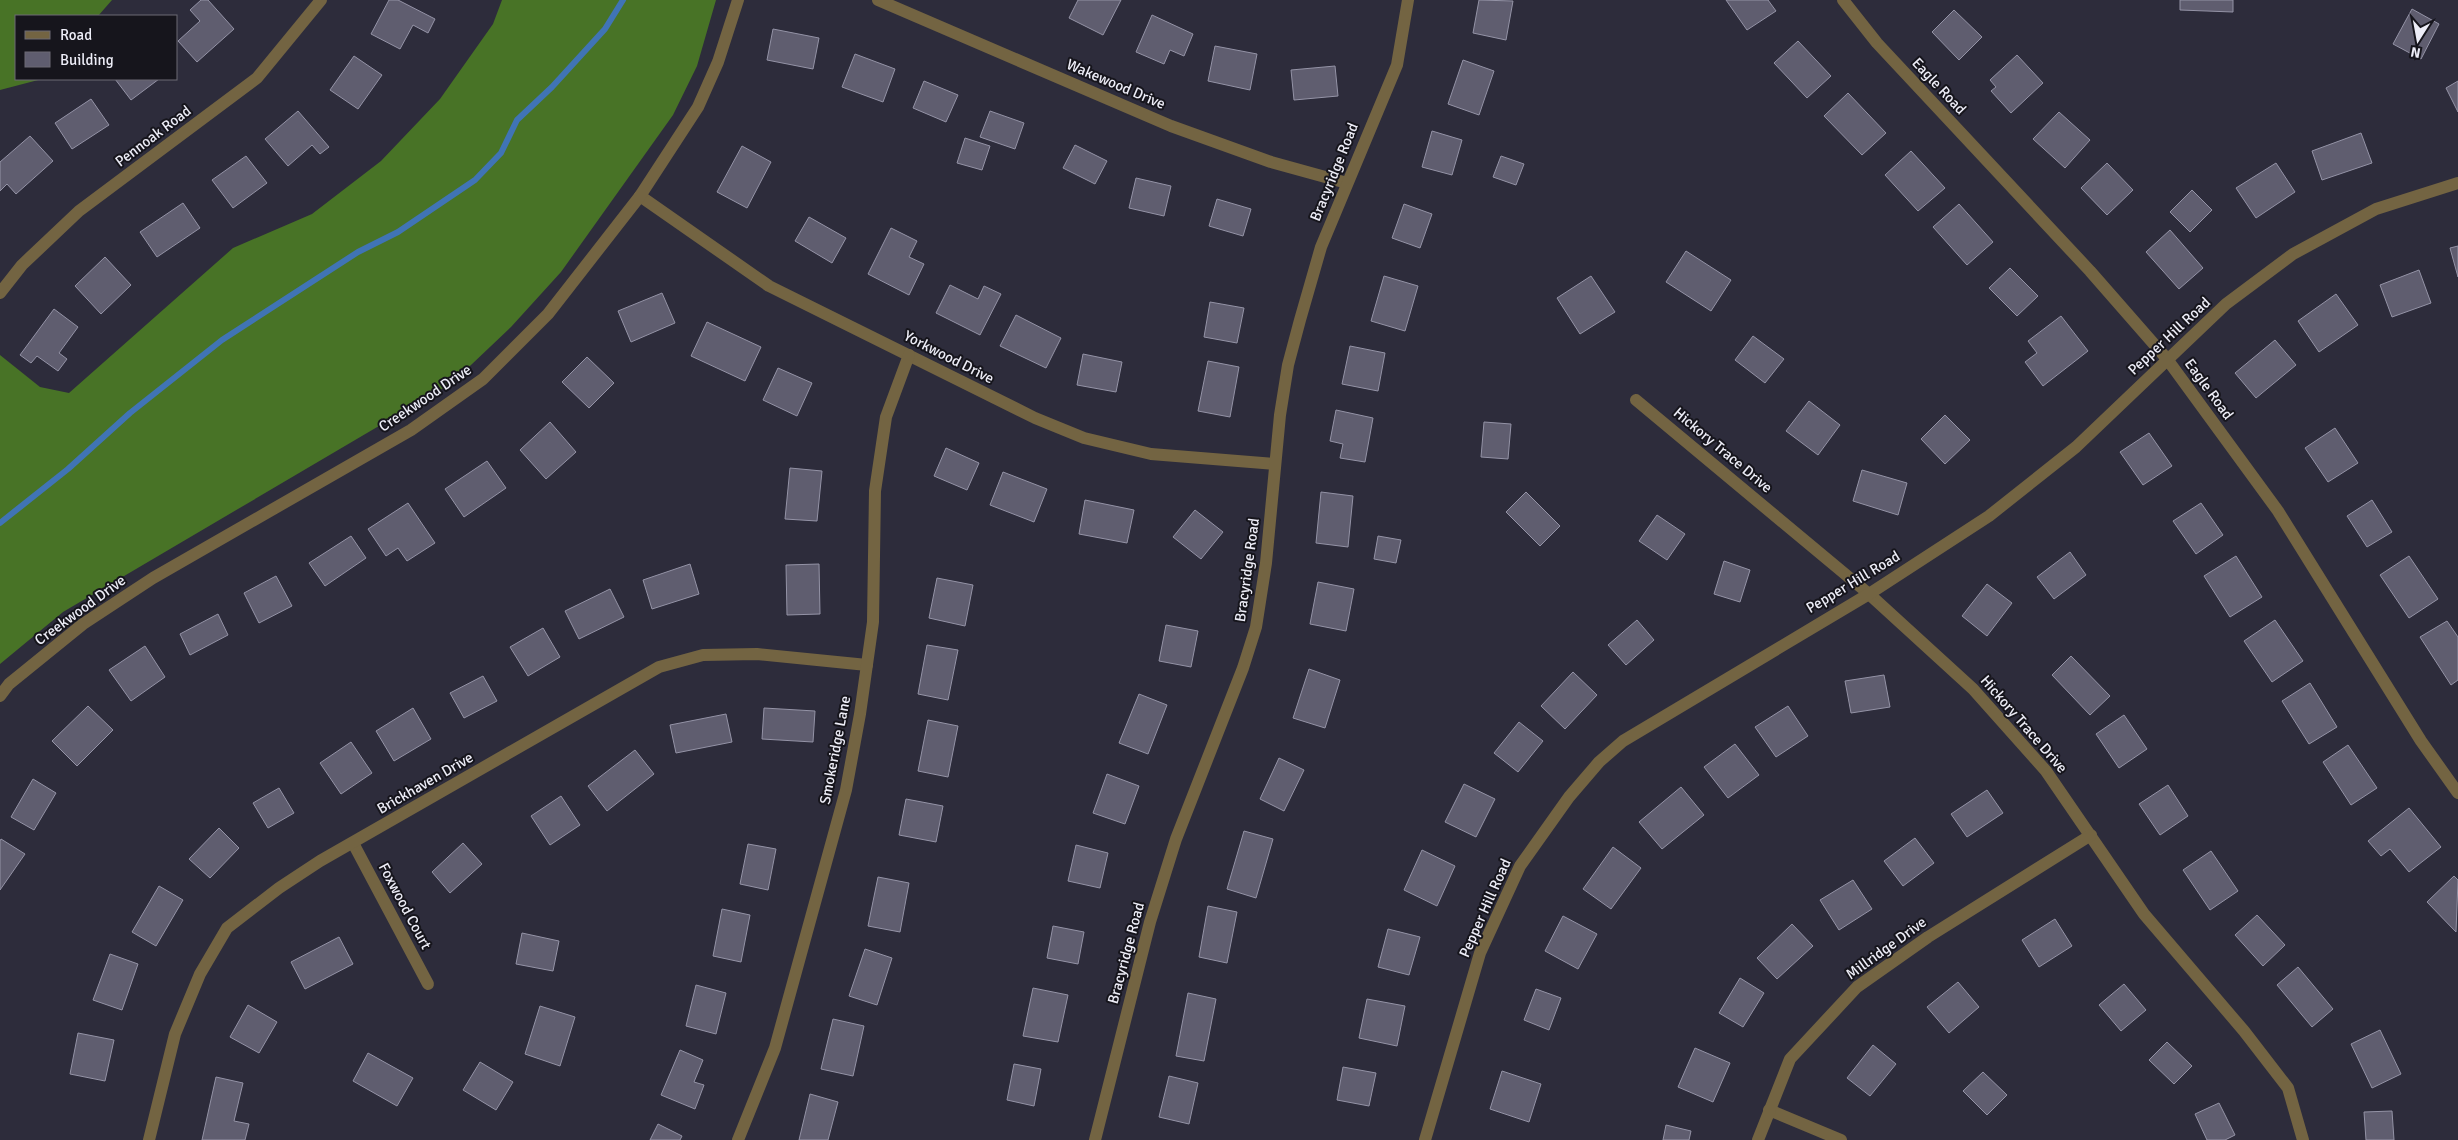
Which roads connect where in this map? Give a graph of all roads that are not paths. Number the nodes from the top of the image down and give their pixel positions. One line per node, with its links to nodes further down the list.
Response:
1 (321, 0): 9 (street, Pennoak Road)
2 (738, 0): 8 (street, Creekwood Drive)
3 (878, 0): 7 (street, Wakewood Drive)
4 (1408, 0): 7 (street, Bracyridge Road)
5 (1843, 0): 11 (street, Eagle Road)
6 (2458, 183): 11 (street, Pepper Hill Road)
7 (1347, 184): 13 (street, Bracyridge Road)
8 (640, 196): 10 (street, Yorkwood Drive); 16 (street, Creekwood Drive)
9 (0, 293)
10 (909, 355): 13 (street, Yorkwood Drive); 15 (street, Smokeridge Lane)
11 (2167, 359): 14 (street, Pepper Hill Road); 17 (street, Eagle Road)
12 (1636, 400): 14 (street, Hickory Trace Drive)
13 (1275, 464): 24 (street, Bracyridge Road)
14 (1869, 594): 18 (street, Hickory Trace Drive); 25 (street, Pepper Hill Road)
15 (867, 665): 19 (street, Brickhaven Drive); 23 (street, Smokeridge Lane)
16 (0, 696)
17 (2458, 793)
18 (2091, 835): 21 (street, Millridge Drive); 28 (street, Hickory Trace Drive)
19 (353, 843): 20 (street, Foxwood Court); 22 (street, Brickhaven Drive)
20 (428, 984)
21 (1769, 1110): 26 (street, Millridge Drive); 27 (street)
22 (149, 1140)
23 (738, 1140)
24 (1095, 1140)
25 (1426, 1140)
26 (1758, 1140)
27 (1841, 1140)
28 (2303, 1140)

